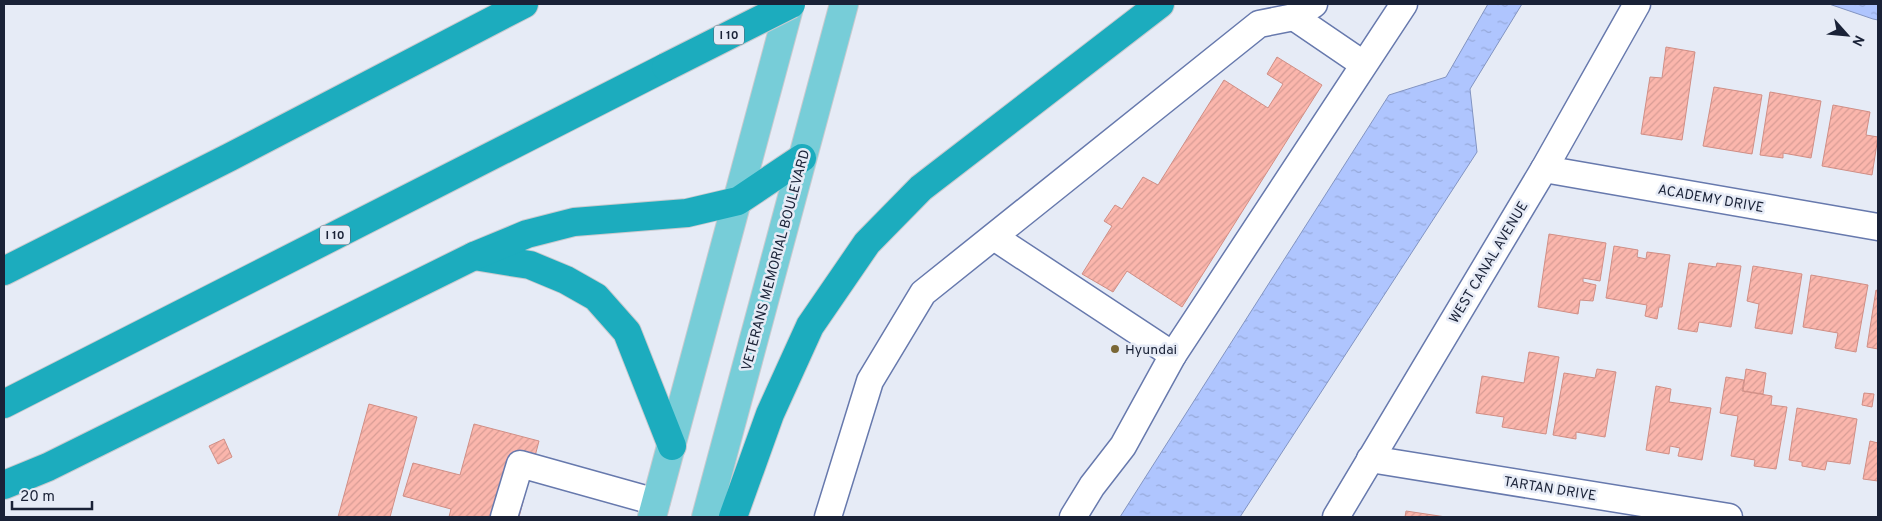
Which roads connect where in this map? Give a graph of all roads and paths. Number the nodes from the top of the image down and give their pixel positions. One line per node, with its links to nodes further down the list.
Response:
1 (524, 4): 15 (highway)
2 (790, 4): 11 (main road); 17 (highway, I 10, bridge)
3 (844, 4): 9 (main road, VETERANS MEMORIAL BOULEVARD)
4 (1160, 4): 24 (highway)
5 (1404, 4): 8 (street)
6 (1304, 10): 8 (street); 13 (street)
7 (1633, 11): 10 (street, WEST CANAL AVENUE)
8 (1363, 64): 16 (street)
9 (802, 158): 11 (highway); 23 (main road, VETERANS MEMORIAL BOULEVARD)
10 (1544, 169): 12 (street, ACADEMY DRIVE); 19 (street, WEST CANAL AVENUE)
11 (738, 201): 14 (highway); 18 (main road)
12 (1878, 227)
13 (994, 237): 16 (street); 25 (street)
14 (474, 256): 18 (highway); 20 (highway)
15 (4, 271)
16 (1173, 355): 26 (street)
17 (4, 404)
18 (672, 446): 21 (main road)
19 (1370, 459): 27 (street, WEST CANAL AVENUE); 28 (street, TARTAN DRIVE)
20 (4, 485)
21 (654, 510): 22 (street)
22 (504, 517)
23 (706, 517)
24 (733, 517)
25 (828, 517)
26 (1073, 517)
27 (1336, 517)
28 (1729, 517)

